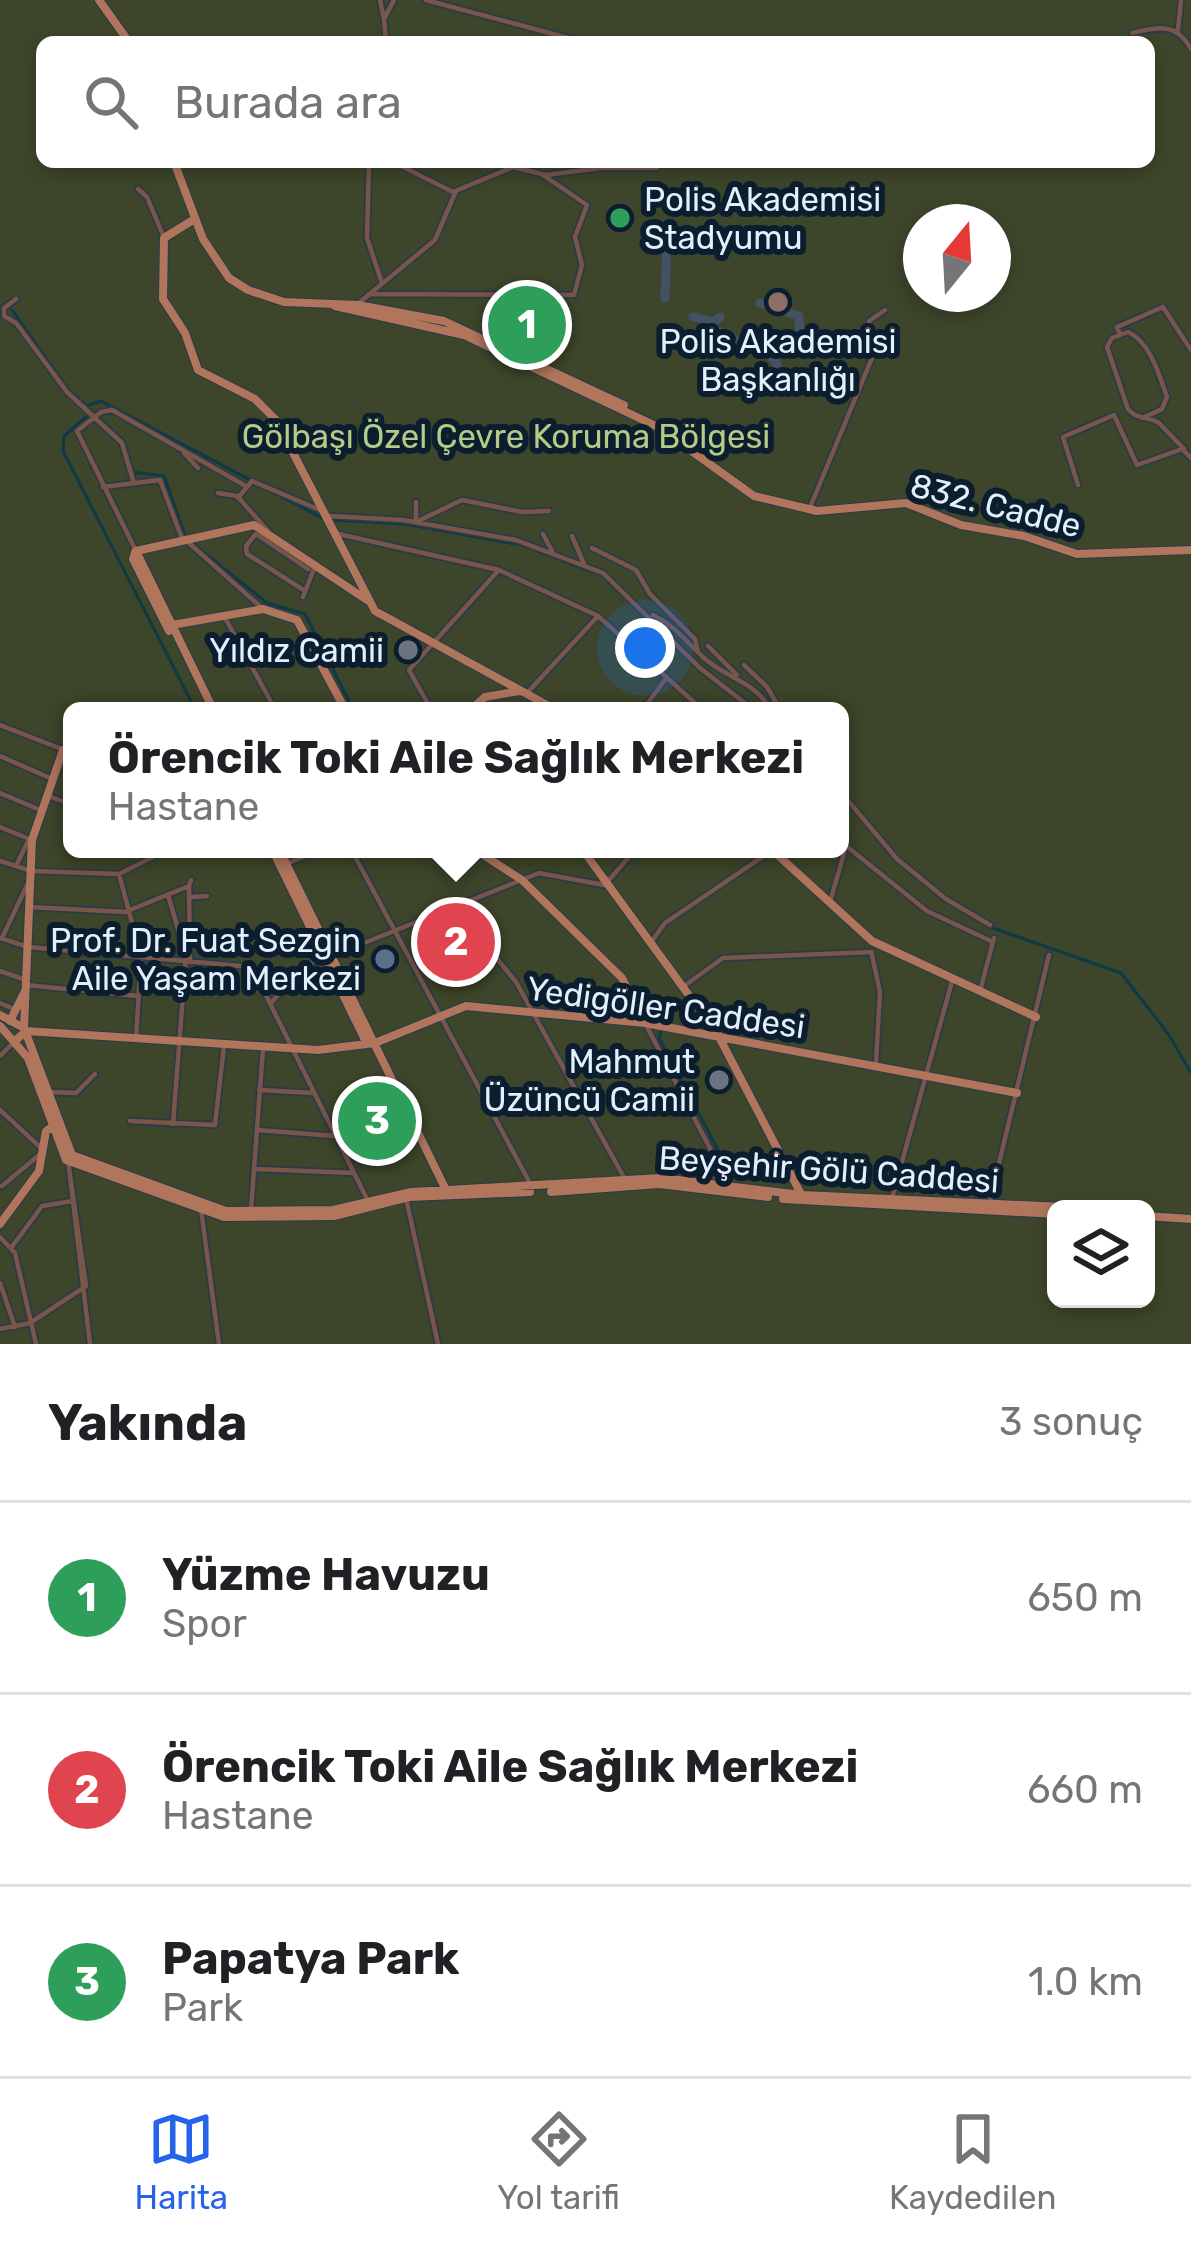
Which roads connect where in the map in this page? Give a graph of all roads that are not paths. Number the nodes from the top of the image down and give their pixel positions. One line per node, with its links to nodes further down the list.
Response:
1 (98, 0): 9 (street)
2 (380, 0): 6 (street)
3 (394, 0): 6 (street)
4 (426, 0): 11 (street)
5 (1181, 0): 7 (street)
6 (384, 19): 10 (street)
7 (1178, 31): 8 (street); 12 (street)
8 (1132, 33)
9 (125, 36)
10 (385, 36)
11 (561, 36)
12 (1191, 49)
13 (176, 168): 22 (street, 832. Cadde)
14 (370, 168): 24 (street)
15 (406, 168): 21 (street)
16 (507, 168): 21 (street)
17 (522, 168): 19 (street)
18 (582, 168): 19 (street)
19 (543, 175): 25 (street)
20 (138, 189): 23 (street)
21 (457, 191): 24 (street)
22 (197, 222): 23 (street); 28 (street, 832. Cadde)
23 (165, 237): 51 (street)
24 (382, 283): 25 (street)
25 (370, 294): 27 (street)
26 (16, 299): 33 (street)
27 (358, 304): 28 (street, 832. Cadde); 32 (street, 832. Cadde)
28 (335, 306): 32 (street, 832. Cadde)
29 (885, 310): 48 (street)
30 (1120, 334): 31 (street); 34 (street); 34 (street)
31 (1191, 350)
32 (504, 352): 47 (street, 832. Cadde)
33 (94, 414): 36 (street); 40 (street); 43 (street)
34 (1142, 418): 35 (street)
35 (1184, 448): 37 (street); 42 (street)
36 (180, 449): 38 (street); 41 (street)
37 (1191, 458)
38 (198, 468)
39 (250, 472): 41 (street)
40 (133, 480): 43 (street); 58 (street)
41 (248, 483): 45 (street); 51 (street)
42 (1078, 485)
43 (104, 487): 62 (street)
44 (218, 493): 45 (street)
45 (238, 498): 55 (street)
46 (416, 502): 52 (street)
47 (789, 503): 48 (street, 832. Cadde); 61 (street, 832. Cadde)
48 (810, 506)
49 (440, 509): 50 (street); 52 (street); 53 (street)
50 (549, 511)
51 (321, 513): 52 (street); 54 (street)
52 (416, 523): 53 (street)
53 (440, 527): 63 (street)
54 (331, 532): 66 (street); 67 (street)
55 (272, 534): 58 (street); 60 (street)
56 (543, 534): 63 (street)
57 (572, 536): 65 (street)
58 (186, 538): 62 (street); 68 (street)
59 (592, 548): 75 (street)
60 (285, 549): 64 (street); 64 (street)
61 (1191, 550)
62 (136, 551): 72 (street); 81 (street)
63 (554, 555): 65 (street)
64 (311, 567): 67 (street)
65 (586, 567): 69 (street)
66 (499, 570): 71 (street); 73 (street)
67 (369, 600): 73 (street)
68 (263, 609): 70 (street); 84 (street)
69 (643, 609): 75 (street); 90 (street)
70 (224, 616): 72 (street); 83 (street)
71 (598, 616): 77 (street); 80 (street)
72 (172, 625): 82 (street)
73 (432, 640): 79 (street); 85 (street)
74 (708, 646): 78 (street)
75 (698, 652): 78 (street)
76 (744, 665): 92 (street)
77 (667, 677): 88 (street); 89 (street)
78 (737, 677): 91 (street)
79 (508, 684): 80 (street); 86 (street)
80 (527, 693): 87 (street)
81 (206, 702)
82 (207, 702)
83 (271, 702)
84 (341, 702)
85 (427, 702)
86 (479, 702)
87 (542, 702)
88 (649, 702)
89 (694, 702)
90 (743, 702)
91 (762, 702)
92 (776, 702)
93 (0, 724): 94 (street)
94 (63, 750)
95 (0, 756): 97 (street)
96 (63, 760): 97 (street)
97 (52, 779): 99 (street)
98 (0, 793): 102 (street)
99 (46, 795): 101 (street); 102 (street)
100 (849, 801): 131 (street)
101 (63, 802)
102 (40, 810): 104 (street)
103 (0, 827): 104 (street)
104 (30, 839): 119 (street); 121 (street)
105 (849, 849): 146 (street)
106 (151, 858): 120 (street)
107 (280, 858): 140 (street)
108 (282, 858): 118 (street)
109 (301, 858): 118 (street)
110 (356, 858): 132 (street)
111 (488, 858): 122 (street)
112 (589, 858): 123 (street)
113 (629, 858): 123 (street)
114 (758, 858): 134 (street)
115 (781, 858): 127 (street)
116 (840, 858): 127 (street)
117 (0, 861): 119 (street)
118 (286, 864): 140 (street)
119 (16, 866): 121 (street)
120 (119, 874): 121 (street); 130 (street)
121 (30, 876): 129 (street); 133 (street)
122 (522, 880): 123 (street); 128 (street); 154 (street)
123 (608, 884): 134 (street)
124 (168, 895): 126 (street); 130 (street); 141 (street)
125 (207, 896): 126 (street)
126 (192, 897): 141 (street)
127 (830, 902): 135 (street)
128 (454, 906): 132 (street); 150 (street)
129 (29, 907): 130 (street); 136 (street)
130 (129, 911): 139 (street)
131 (990, 925)
132 (395, 930): 140 (street); 151 (street)
133 (1, 938): 136 (street)
134 (652, 941): 145 (street)
135 (872, 941): 137 (street); 143 (street)
136 (28, 947): 139 (street); 144 (street)
137 (872, 952): 145 (street); 166 (street)
138 (1049, 955): 152 (street)
139 (141, 956): 141 (street); 147 (street)
140 (325, 958): 148 (street); 161 (street)
141 (188, 961): 148 (street); 160 (street)
142 (0, 970): 144 (street)
143 (953, 978): 146 (street); 167 (street)
144 (26, 985): 147 (street); 153 (street); 155 (street)
145 (684, 986): 156 (street)
146 (980, 991): 152 (street)
147 (138, 996): 157 (street)
148 (272, 1001): 164 (street)
149 (0, 1003): 153 (street)
150 (532, 1012): 151 (street, Yedigöller Caddesi); 154 (street, Yedigöller Caddesi); 184 (street)
151 (441, 1016): 161 (street, Yedigöller Caddesi); 187 (street)
152 (1036, 1017): 172 (street)
153 (6, 1019): 155 (street); 158 (street); 159 (street)
154 (645, 1023): 156 (street, Yedigöller Caddesi); 188 (street)
155 (25, 1030): 157 (street, Yedigöller Caddesi); 159 (street); 170 (street)
156 (718, 1036): 166 (street, Yedigöller Caddesi); 191 (street)
157 (136, 1040): 160 (street, Yedigöller Caddesi)
158 (0, 1042)
159 (18, 1042): 165 (street); 176 (street)
160 (180, 1043): 162 (street, Yedigöller Caddesi); 175 (street)
161 (371, 1043): 164 (street, Yedigöller Caddesi); 189 (street)
162 (224, 1046): 163 (street, Yedigöller Caddesi); 175 (street)
163 (263, 1049): 164 (street, Yedigöller Caddesi); 169 (street)
164 (295, 1051): 171 (street)
165 (0, 1056)
166 (876, 1062): 167 (street, Yedigöller Caddesi)
167 (927, 1073): 172 (street, Yedigöller Caddesi); 194 (street)
168 (95, 1074): 170 (street)
169 (260, 1090): 171 (street); 177 (street)
170 (47, 1092): 176 (street)
171 (316, 1093): 178 (street)
172 (1017, 1093): 196 (street)
173 (0, 1110): 179 (street)
174 (130, 1120): 175 (street)
175 (173, 1124)
176 (54, 1126): 179 (street); 180 (street)
177 (257, 1130): 178 (street); 182 (street)
178 (336, 1136): 183 (street)
179 (43, 1151): 186 (street); 203 (street)
180 (69, 1161): 181 (street); 185 (street); 192 (street); 195 (street, Beyşehir Gölü Caddesi)
181 (87, 1169): 185 (street); 195 (street)
182 (255, 1169): 183 (street); 198 (street)
183 (355, 1173): 193 (street)
184 (626, 1181): 187 (street, Beyşehir Gölü Caddesi); 188 (street, Beyşehir Gölü Caddesi)
185 (74, 1183): 192 (street)
186 (2, 1186)
187 (532, 1187): 189 (street, Beyşehir Gölü Caddesi)
188 (730, 1190): 189 (street); 191 (street, Beyşehir Gölü Caddesi)
189 (448, 1193): 190 (street); 193 (street, Beyşehir Gölü Caddesi)
190 (406, 1198): 193 (street); 214 (street)
191 (801, 1198): 194 (street, Beyşehir Gölü Caddesi)
192 (73, 1201): 205 (street); 207 (street)
193 (369, 1204): 198 (street, Beyşehir Gölü Caddesi); 199 (street)
194 (890, 1204): 196 (street, Beyşehir Gölü Caddesi)
195 (202, 1206): 199 (street, Beyşehir Gölü Caddesi); 213 (street)
196 (989, 1209): 197 (street, Beyşehir Gölü Caddesi); 200 (street)
197 (1047, 1209)
198 (251, 1210): 199 (street, Beyşehir Gölü Caddesi)
199 (217, 1212)
200 (1047, 1213)
201 (1155, 1217): 202 (street)
202 (1191, 1219)
203 (0, 1224)
204 (0, 1237): 205 (street)
205 (11, 1248): 208 (street)
206 (0, 1283): 209 (street)
207 (82, 1289): 208 (street); 212 (street)
208 (30, 1323): 209 (street); 211 (street)
209 (15, 1327): 210 (street)
210 (0, 1329)
211 (36, 1343)
212 (90, 1344)
213 (219, 1344)
214 (439, 1344)

